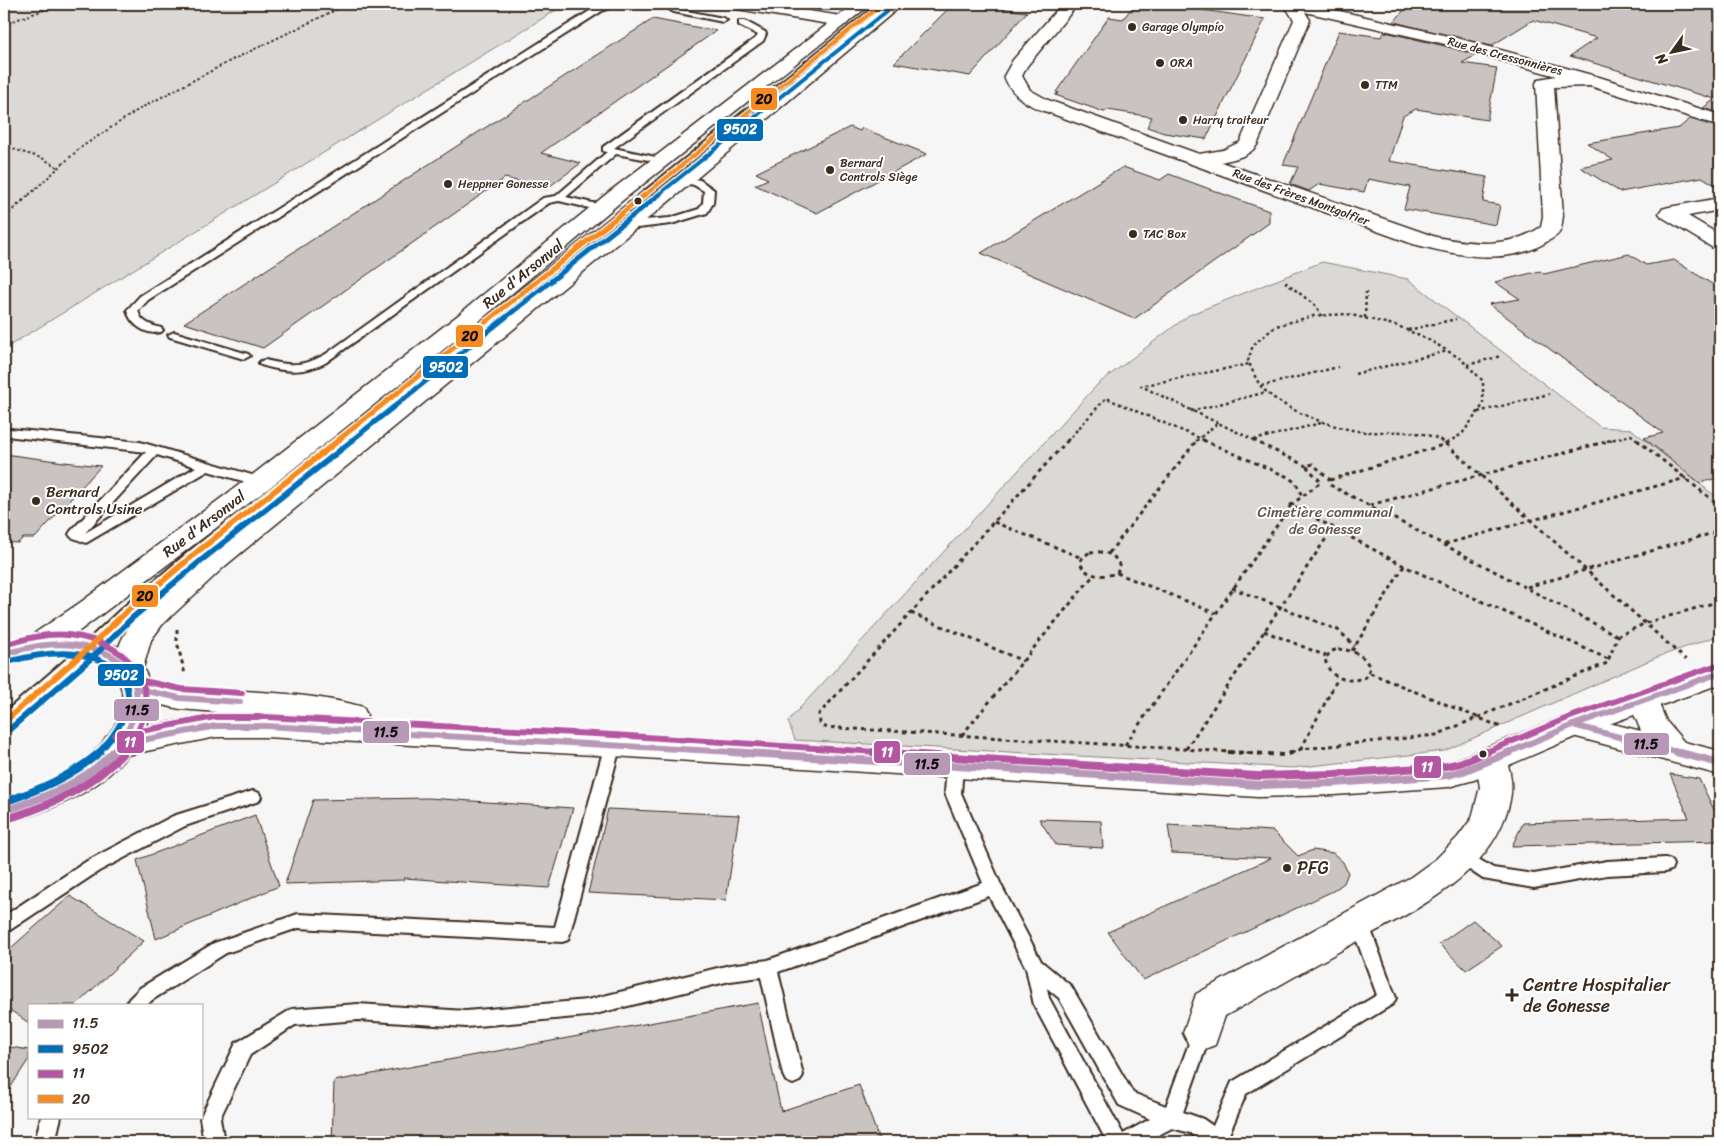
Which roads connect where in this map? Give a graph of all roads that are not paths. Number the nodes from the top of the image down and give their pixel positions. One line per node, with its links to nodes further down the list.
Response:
1 (615, 4): 27 (lane)
2 (638, 4): 9 (lane)
3 (737, 4): 12 (street)
4 (863, 4): 12 (street, Rue d'Arsonval)
5 (882, 4): 36 (lane)
6 (895, 4): 21 (street, Rue d'Arsonval)
7 (1070, 4): 19 (street, Rue des Frères Montgolfier)
8 (1290, 4): 14 (street, Rue des Cressonnières); 19 (street)
9 (654, 6)
10 (674, 10): 11 (lane)
11 (723, 20)
12 (840, 21): 20 (street, Rue d'Arsonval)
13 (742, 23): 18 (lane)
14 (1529, 62): 15 (street, Rue des Cressonnières); 16 (street)
15 (1593, 81): 16 (street); 17 (street, Rue des Cressonnières)
16 (1545, 83): 19 (street, Rue des Frères Montgolfier)
17 (1720, 121)
18 (613, 152): 20 (lane); 22 (lane)
19 (1196, 160)
20 (662, 161): 24 (street, Rue d'Arsonval)
21 (683, 180): 25 (street, Rue d'Arsonval); 25 (lane)
22 (559, 198): 24 (lane); 30 (lane)
23 (1720, 204): 26 (street)
24 (602, 208): 34 (street, Rue d'Arsonval)
25 (622, 228): 39 (street, Rue d'Arsonval)
26 (1720, 244)
27 (157, 330)
28 (174, 335): 29 (lane)
29 (244, 356)
30 (264, 363)
31 (10, 433): 32 (lane)
32 (155, 450): 33 (lane); 33 (lane)
33 (206, 466): 34 (lane)
34 (260, 482): 35 (street, Rue d'Arsonval)
35 (35, 646): 36 (street); 37 (street)
36 (90, 647): 39 (street); 41 (lane)
37 (4, 654)
38 (1715, 675): 40 (street)
39 (132, 678): 43 (street); 45 (street, Rue d'Arsonval)
40 (1643, 700): 42 (street); 46 (street)
41 (4, 722)
42 (1573, 726): 46 (street); 47 (street)
43 (510, 738): 44 (street); 45 (street)
44 (613, 744): 49 (street); 59 (lane)
45 (117, 746): 51 (street, Rue d'Arsonval)
46 (1675, 752): 48 (street)
47 (1491, 760): 49 (street); 52 (street)
48 (1720, 763)
49 (955, 766): 54 (lane)
50 (253, 798): 56 (lane)
51 (4, 811)
52 (1462, 856): 53 (lane); 55 (street)
53 (1666, 865)
54 (993, 887): 57 (lane); 58 (lane)
55 (1359, 922): 60 (street); 68 (lane)
56 (4, 925)
57 (1035, 967): 63 (lane); 66 (lane)
58 (768, 968): 61 (lane); 65 (lane)
59 (136, 1004)
60 (1202, 1033): 63 (lane)
61 (793, 1075)
62 (50, 1118): 64 (lane)
63 (1171, 1118): 67 (lane); 68 (lane)
64 (45, 1142)
65 (214, 1142)
66 (1117, 1142)
67 (1128, 1142)
68 (1217, 1142)

